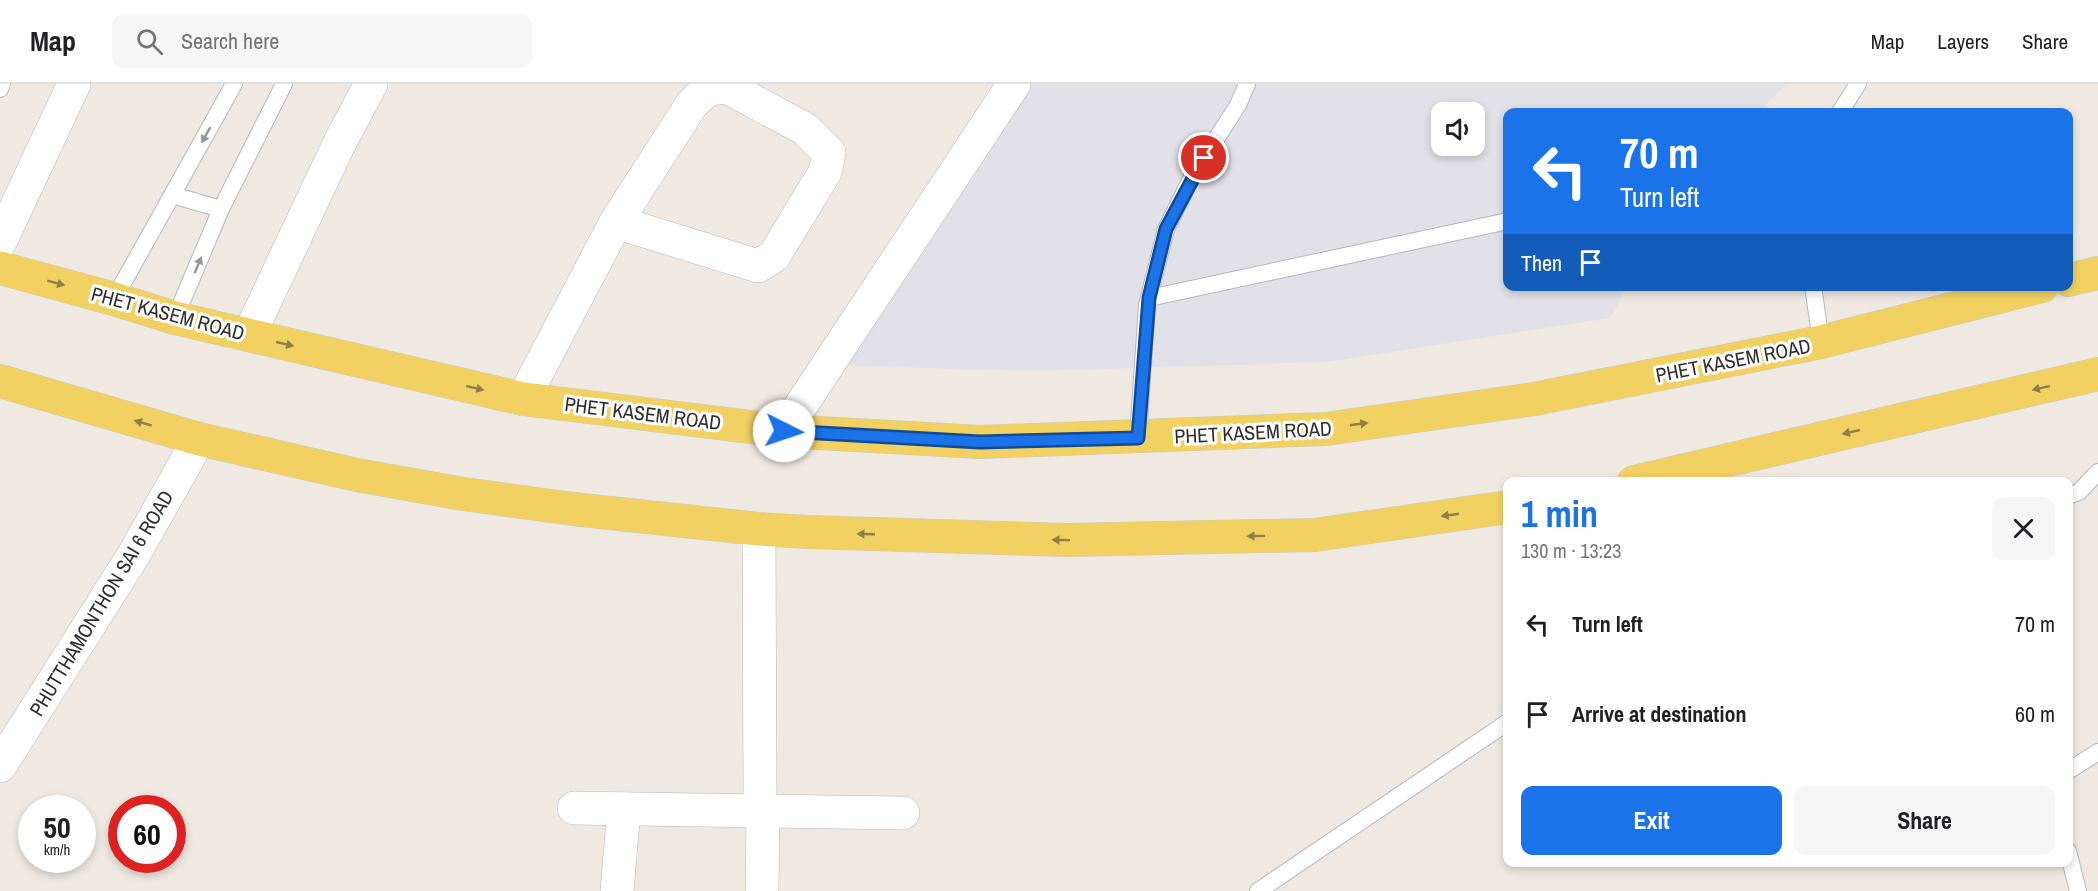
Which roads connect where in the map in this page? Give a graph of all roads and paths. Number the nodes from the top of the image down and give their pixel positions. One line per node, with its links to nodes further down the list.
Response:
1 (2, 84): 9 (lane)
2 (74, 84): 15 (street)
3 (234, 84): 11 (lane, one-way to 11)
4 (284, 84): 12 (lane)
5 (371, 84): 24 (street)
6 (1014, 84): 29 (street)
7 (1247, 84): 21 (lane)
8 (1858, 84): 10 (lane)
9 (0, 89)
10 (1843, 108)
11 (172, 195): 12 (lane); 22 (lane)
12 (221, 209): 23 (lane, one-way to 12)
13 (616, 222): 13 (street); 28 (street)
14 (1503, 222): 21 (lane)
15 (0, 242)
16 (0, 268): 22 (main road, PHET KASEM ROAD, one-way to 22)
17 (2098, 273): 18 (main road)
18 (2073, 279)
19 (1813, 291): 25 (lane)
20 (2022, 291): 25 (main road, PHET KASEM ROAD)
21 (1149, 298): 30 (lane)
22 (114, 299): 23 (main road, PHET KASEM ROAD)
23 (175, 318): 24 (main road, PHET KASEM ROAD)
24 (249, 335): 28 (main road, PHET KASEM ROAD, one-way to 28)
25 (1821, 342): 30 (main road, PHET KASEM ROAD, one-way to 25)
26 (2098, 374): 33 (main road, one-way to 33)
27 (0, 381): 31 (main road, one-way to 27)
28 (523, 399): 29 (main road, PHET KASEM ROAD)
29 (784, 431): 30 (main road, PHET KASEM ROAD)
30 (1138, 438)
31 (199, 439): 36 (main road); 39 (street, PHUTTHAMONTHON SAI 6 ROAD)
32 (2098, 472): 34 (lane)
33 (1655, 477)
34 (2073, 494)
35 (1503, 508): 36 (main road, one-way to 36)
36 (759, 529): 43 (street)
37 (1503, 725): 48 (lane)
38 (2098, 752): 40 (lane)
39 (0, 766)
40 (2073, 768)
41 (574, 808): 42 (street)
42 (624, 809): 43 (street); 46 (street)
43 (763, 811): 44 (street); 47 (street)
44 (903, 813)
45 (2072, 867): 49 (lane)
46 (616, 891)
47 (762, 891)
48 (1258, 891)
49 (2078, 891)

